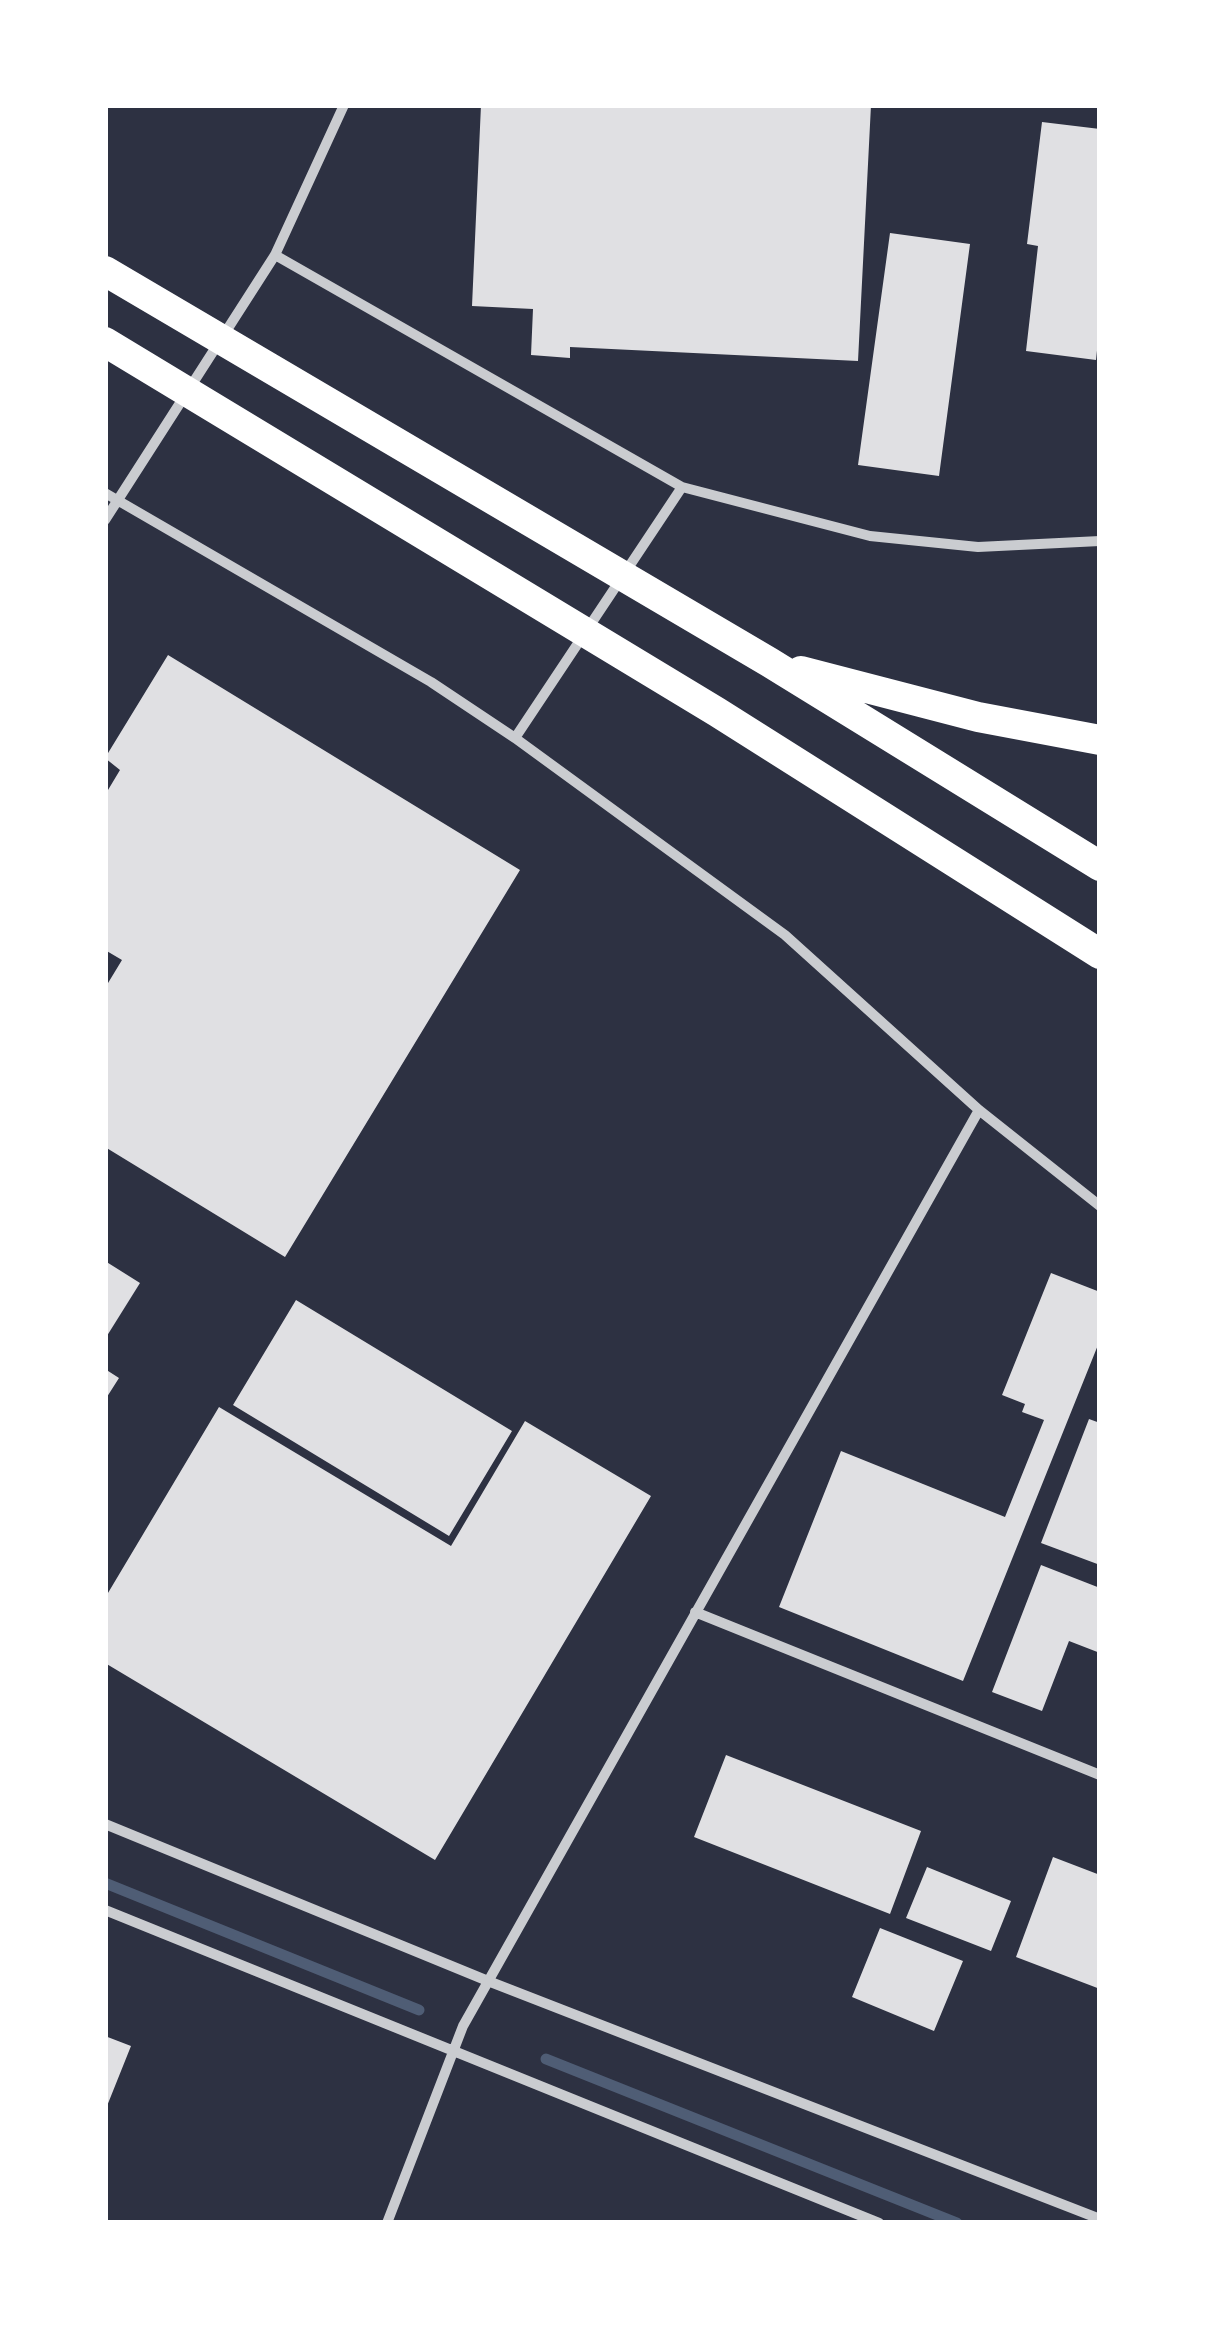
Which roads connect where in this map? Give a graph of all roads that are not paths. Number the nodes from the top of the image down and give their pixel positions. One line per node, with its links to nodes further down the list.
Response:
1 (344, 105): 2 (street)
2 (276, 255): 5 (street); 7 (street)
3 (105, 270): 10 (highway)
4 (105, 342): 14 (highway)
5 (682, 487): 9 (street); 11 (street)
6 (105, 492): 7 (street)
7 (117, 500): 8 (street); 11 (street)
8 (105, 520)
9 (1100, 541)
10 (769, 662): 12 (highway); 13 (highway)
11 (515, 738): 15 (street)
12 (1100, 740)
13 (1100, 866)
14 (1100, 954)
15 (979, 1110): 16 (street); 17 (street)
16 (1100, 1206)
17 (696, 1612): 18 (street); 21 (street)
18 (1100, 1775)
19 (105, 1824): 21 (street)
20 (105, 1910): 22 (street)
21 (488, 1981): 22 (street); 23 (street)
22 (452, 2048): 24 (street); 25 (street)
23 (1100, 2219)
24 (387, 2223)
25 (879, 2223)

